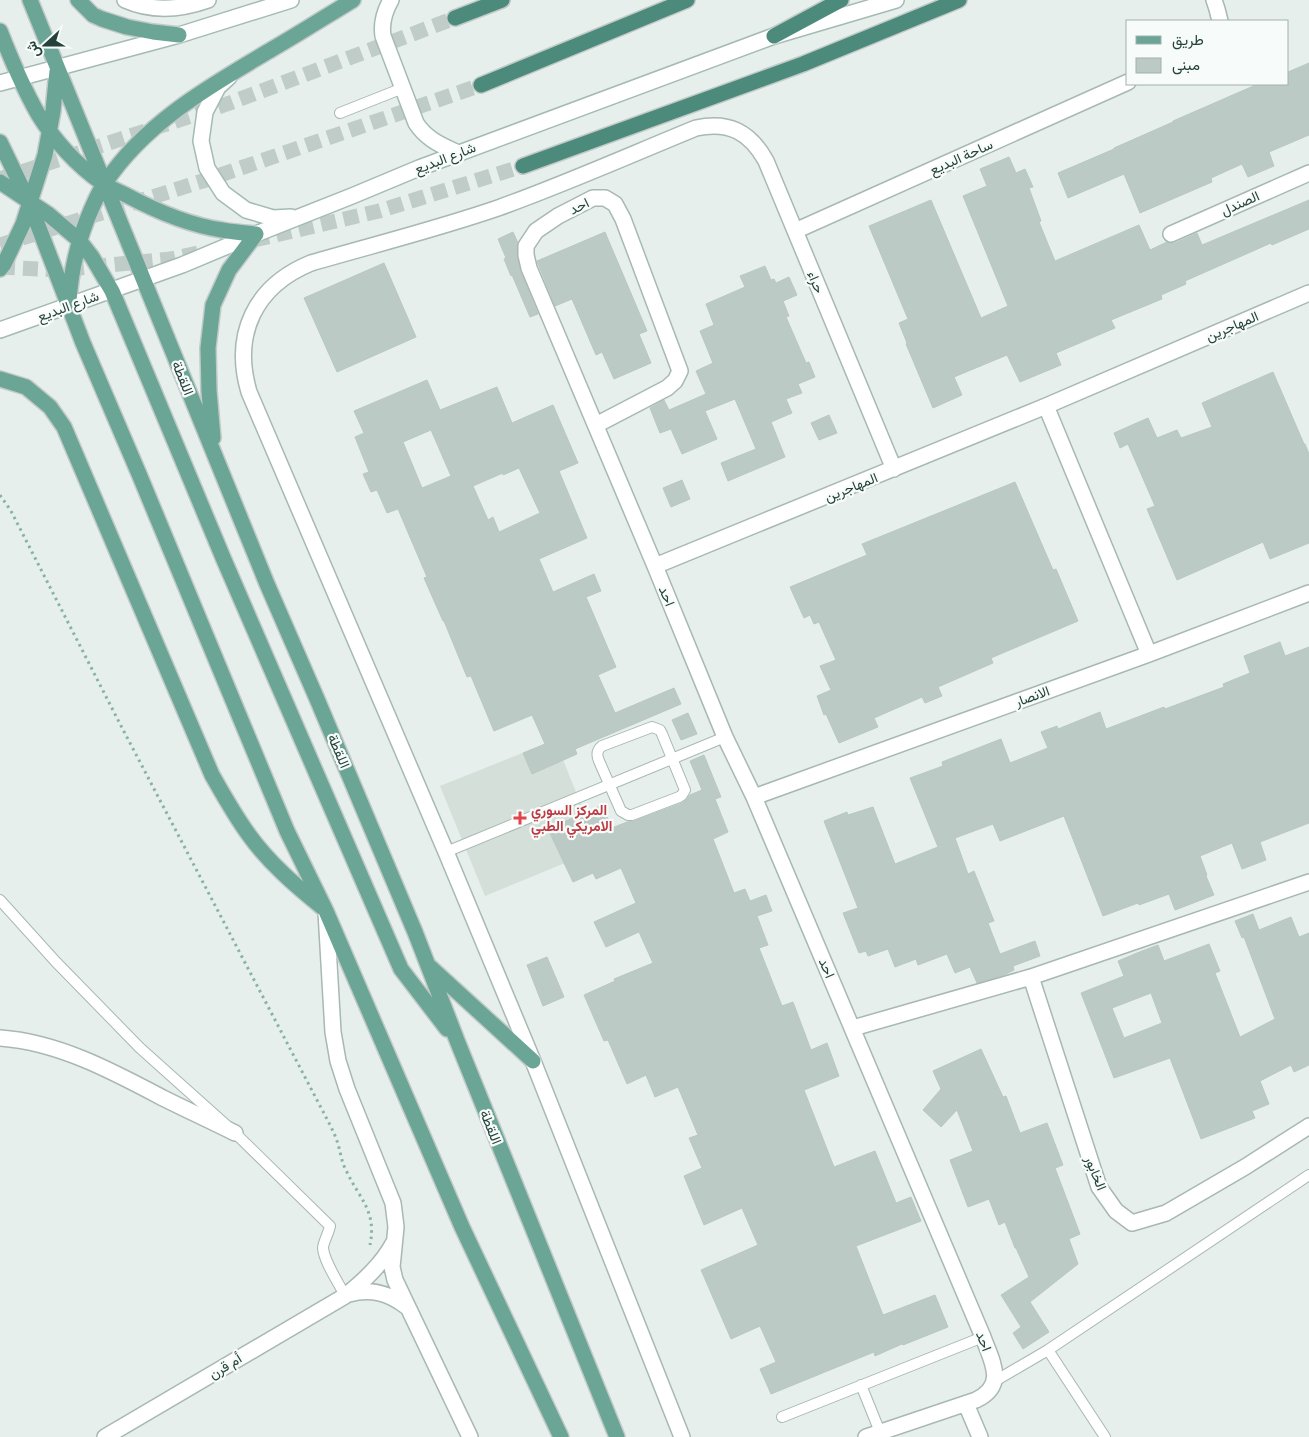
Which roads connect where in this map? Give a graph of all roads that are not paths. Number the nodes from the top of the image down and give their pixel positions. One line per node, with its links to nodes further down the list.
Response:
1 (30, 0): 19 (main road, اللقطة)
2 (78, 0): 17 (main road)
3 (125, 0): 4 (street)
4 (208, 0)
5 (291, 0): 17 (street)
6 (353, 0): 20 (main road)
7 (391, 0): 25 (street)
8 (502, 0): 14 (highway)
9 (687, 0): 24 (highway)
10 (841, 0): 18 (highway)
11 (896, 0): 18 (street, شارع البديع)
12 (959, 0): 30 (highway)
13 (1214, 0): 15 (street)
14 (455, 18)
15 (1220, 20)
16 (0, 31): 21 (main road)
17 (179, 35): 19 (street)
18 (774, 36): 29 (street, شارع البديع)
19 (58, 67): 21 (street); 27 (main road); 33 (main road, اللقطة)
20 (240, 68): 33 (main road); 35 (street)
21 (20, 78): 22 (street); 27 (main road)
22 (0, 83)
23 (1126, 83): 36 (street, ساحة البديع)
24 (481, 86)
25 (403, 88): 26 (lane); 29 (street)
26 (340, 113)
27 (50, 131): 33 (main road); 34 (main road)
28 (0, 142): 34 (main road)
29 (458, 153): 35 (street, شارع البديع)
30 (523, 166)
31 (1309, 173): 38 (street, الصندل)
32 (0, 182): 34 (main road)
33 (104, 184): 37 (main road); 39 (main road); 41 (main road, اللقطة)
34 (29, 202): 39 (main road); 40 (main road); 44 (main road)
35 (302, 216): 37 (street, شارع البديع)
36 (795, 231): 50 (street, حراء); 58 (street, حراء)
37 (256, 234): 41 (street, شارع البديع); 49 (main road)
38 (1171, 234)
39 (79, 240): 42 (main road); 44 (main road)
40 (0, 269)
41 (143, 279): 42 (street, شارع البديع); 49 (main road, اللقطة)
42 (112, 291): 44 (street, شارع البديع); 66 (main road)
43 (1309, 293): 47 (street, المهاجرين)
44 (69, 306): 45 (street, شارع البديع); 61 (main road)
45 (0, 330)
46 (0, 379): 61 (main road)
47 (1046, 406): 50 (street, المهاجرين); 53 (street)
48 (596, 425): 48 (street, احد); 51 (street, احد)
49 (215, 454): 62 (main road, اللقطة)
50 (894, 469): 51 (street, المهاجرين)
51 (655, 566): 54 (street, احد)
52 (1309, 593): 53 (street, الانصار)
53 (1149, 654): 57 (street, الانصار)
54 (725, 737): 55 (lane); 57 (street, احد)
55 (672, 758): 56 (lane); 56 (lane); 56 (lane)
56 (609, 784): 58 (lane)
57 (754, 797): 64 (street, احد)
58 (446, 852): 67 (street)
59 (1309, 882): 63 (street)
60 (0, 900): 69 (lane)
61 (326, 911): 71 (street); 78 (main road)
62 (426, 963): 66 (main road, اللقطة); 67 (main road)
63 (1031, 977): 64 (street); 68 (street, الخابور)
64 (853, 1028): 74 (street, احد)
65 (0, 1038): 69 (street)
66 (458, 1043): 86 (main road, اللقطة)
67 (533, 1060): 87 (street)
68 (1309, 1126)
69 (235, 1133): 72 (lane)
70 (1309, 1175): 75 (lane)
71 (396, 1239): 72 (street, أم قرن); 73 (street)
72 (346, 1296): 73 (street, أم قرن); 82 (street, أم قرن)
73 (408, 1309): 83 (street)
74 (983, 1337): 76 (street, احد); 77 (lane)
75 (1048, 1350): 76 (lane); 89 (lane)
76 (996, 1381): 79 (street)
77 (862, 1385): 80 (lane); 81 (lane)
78 (542, 1394): 84 (main road); 85 (main road)
79 (966, 1404): 81 (street); 88 (street)
80 (782, 1417)
81 (873, 1435)
82 (105, 1437)
83 (470, 1437)
84 (552, 1437)
85 (562, 1437)
86 (617, 1437)
87 (682, 1437)
88 (980, 1437)
89 (1104, 1437)

